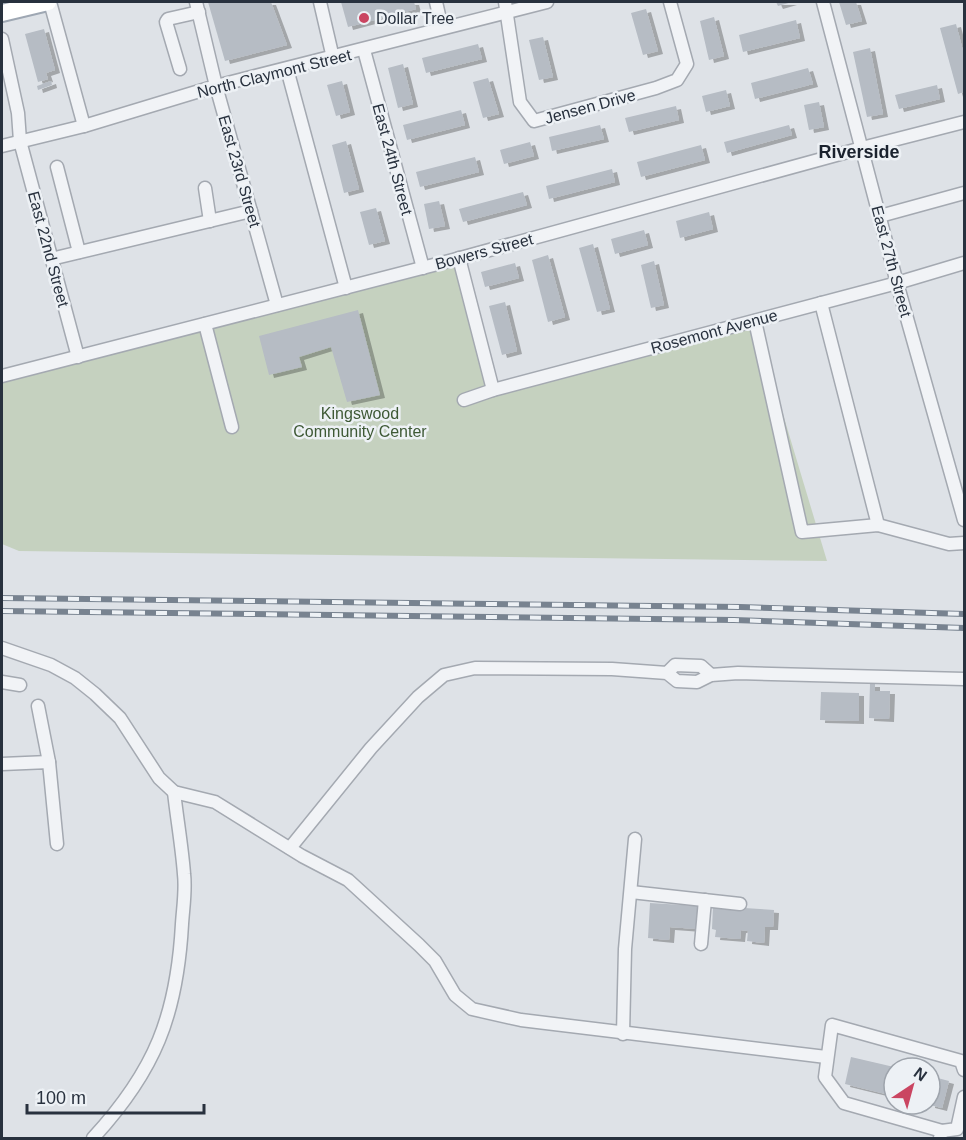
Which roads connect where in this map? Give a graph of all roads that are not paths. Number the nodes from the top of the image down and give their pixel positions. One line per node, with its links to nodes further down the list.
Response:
1 (7, 2): 8 (main road)
2 (49, 2): 11 (main road); 20 (street)
3 (320, 2): 15 (street)
4 (436, 2): 12 (street)
5 (547, 2): 9 (street, North Claymont Street)
6 (670, 2): 9 (street, Jensen Drive)
7 (823, 2): 23 (street, East 27th Street)
8 (2, 3)
9 (506, 6): 12 (street, North Claymont Street)
10 (197, 7): 16 (street); 18 (street, East 23rd Street)
11 (2, 13)
12 (442, 28): 14 (street, North Claymont Street)
13 (2, 39): 21 (street, East 22nd Street)
14 (364, 50): 15 (street, North Claymont Street); 34 (street, East 24th Street)
15 (333, 58): 17 (street, North Claymont Street)
16 (180, 69)
17 (288, 69): 18 (street, North Claymont Street); 36 (street)
18 (216, 86): 20 (street, North Claymont Street); 27 (street, East 23rd Street)
19 (964, 122): 23 (street, Bowers Street)
20 (84, 126): 21 (street, North Claymont Street)
21 (20, 141): 22 (street, North Claymont Street); 32 (street, East 22nd Street)
22 (2, 146)
23 (862, 148): 28 (street, East 27th Street); 31 (street, Bowers Street)
24 (57, 166): 30 (street)
25 (205, 188): 29 (street)
26 (964, 193): 28 (street)
27 (251, 211): 29 (street); 38 (street, East 23rd Street)
28 (880, 216): 35 (street, East 27th Street)
29 (210, 221): 30 (street)
30 (79, 252): 32 (street)
31 (459, 258): 34 (street, Bowers Street); 43 (street)
32 (51, 259): 41 (street, East 22nd Street)
33 (964, 265): 35 (street, Rosemont Avenue)
34 (423, 268): 36 (street, Bowers Street)
35 (897, 283): 37 (street, Rosemont Avenue); 46 (street, East 27th Street)
36 (346, 288): 38 (street, Bowers Street)
37 (821, 303): 39 (street, Rosemont Avenue); 47 (street)
38 (277, 305): 40 (street, Bowers Street)
39 (755, 321): 43 (street, Rosemont Avenue); 47 (street)
40 (205, 324): 41 (street, Bowers Street); 45 (street)
41 (78, 357): 42 (street, Bowers Street)
42 (2, 376)
43 (493, 390): 44 (street, Rosemont Avenue)
44 (464, 400)
45 (232, 427)
46 (964, 520)
47 (878, 525): 48 (street)
48 (964, 543)
49 (2, 648): 56 (street)
50 (964, 679): 59 (street)
51 (2, 682): 52 (street)
52 (20, 685)
53 (38, 706): 54 (street)
54 (50, 762): 55 (street); 58 (street)
55 (2, 764)
56 (174, 792): 59 (street); 69 (street)
57 (635, 839): 60 (street)
58 (57, 844)
59 (290, 848): 64 (street)
60 (631, 892): 61 (street); 64 (street)
61 (705, 900): 62 (street); 63 (street)
62 (740, 904)
63 (701, 944)
64 (623, 1034): 65 (street)
65 (826, 1057): 66 (street); 68 (street)
66 (964, 1070)
67 (964, 1097): 68 (street)
68 (941, 1135)
69 (93, 1138)

